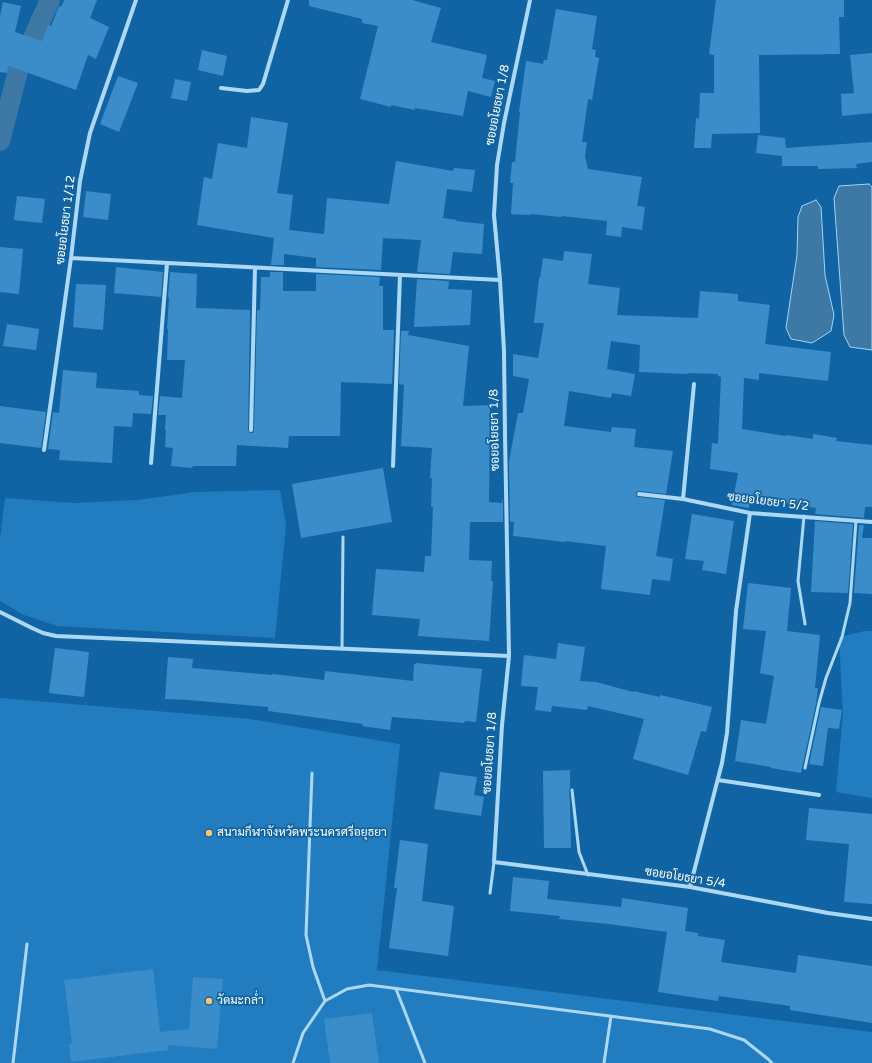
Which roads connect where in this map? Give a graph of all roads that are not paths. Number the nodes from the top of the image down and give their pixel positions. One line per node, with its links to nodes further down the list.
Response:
1 (136, 0): 5 (street, ซอยอโยธยา 1/12)
2 (288, 0): 4 (street)
3 (530, 0): 9 (street, ซอยอโยธยา 1/8)
4 (220, 88)
5 (71, 258): 6 (street); 12 (street, ซอยอโยธยา 1/12)
6 (167, 263): 7 (street); 13 (street)
7 (255, 268): 8 (street); 11 (street)
8 (400, 275): 9 (street); 14 (street)
9 (500, 280): 25 (street, ซอยอโยธยา 1/8)
10 (694, 384): 16 (street)
11 (251, 430)
12 (44, 450)
13 (150, 463)
14 (393, 466)
15 (640, 494): 16 (street, ซอยอโยธยา 5/2)
16 (683, 499): 17 (street, ซอยอโยธยา 5/2)
17 (750, 512): 18 (street, ซอยอโยธยา 5/2); 28 (street)
18 (804, 516): 19 (street, ซอยอโยธยา 5/2); 23 (lane)
19 (856, 521): 20 (street, ซอยอโยธยา 5/2); 26 (lane)
20 (872, 522)
21 (343, 537): 24 (lane)
22 (0, 612): 24 (street)
23 (805, 624)
24 (342, 649): 25 (street)
25 (509, 656): 31 (street, ซอยอโยธยา 1/8)
26 (805, 768)
27 (312, 773): 38 (lane)
28 (718, 780): 30 (street); 33 (street)
29 (572, 790): 32 (lane)
30 (819, 795)
31 (494, 862): 32 (street, ซอยอโยธยา 5/4); 34 (lane)
32 (588, 874): 33 (street, ซอยอโยธยา 5/4)
33 (690, 887): 35 (street, ซอยอโยธยา 5/4)
34 (490, 893)
35 (872, 919)
36 (27, 944): 40 (lane)
37 (396, 989): 38 (lane); 39 (lane); 42 (lane)
38 (325, 1001): 41 (lane)
39 (611, 1016): 43 (lane); 44 (lane)
40 (13, 1063)
41 (293, 1063)
42 (424, 1063)
43 (604, 1063)
44 (772, 1063)

